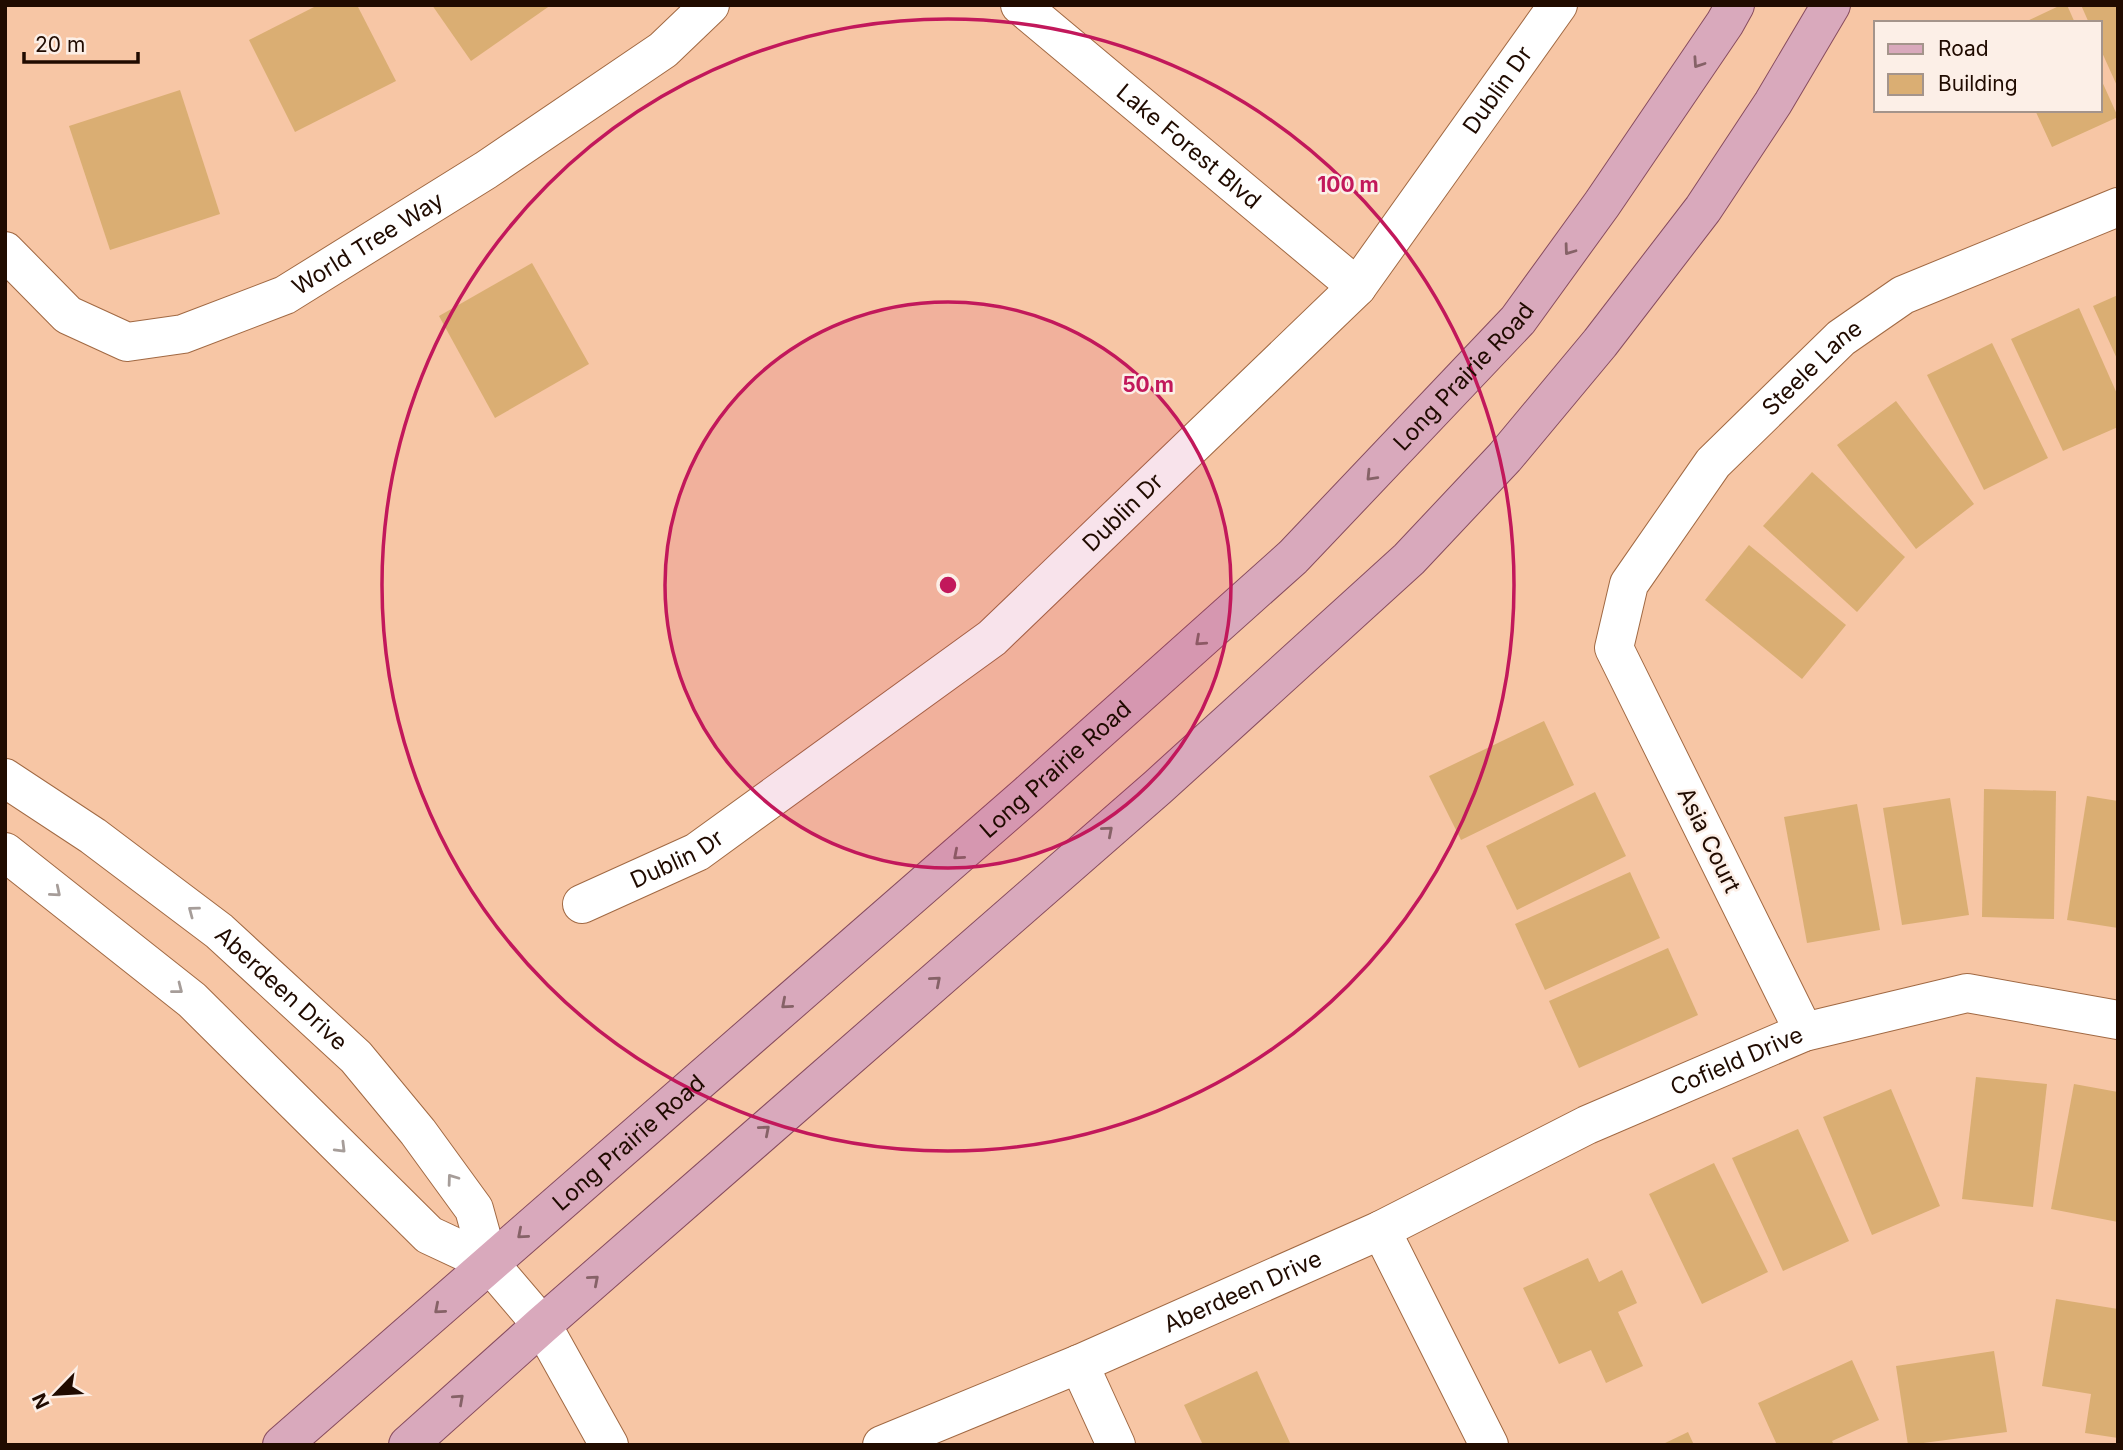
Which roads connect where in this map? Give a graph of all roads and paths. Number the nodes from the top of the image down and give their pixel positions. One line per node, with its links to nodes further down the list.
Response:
1 (710, 5): 7 (street, World Tree Way)
2 (1020, 5): 8 (street, Lake Forest Blvd)
3 (1558, 5): 8 (street, Dublin Dr)
4 (1734, 5): 16 (main road, Long Prairie Road, one-way to 16)
5 (1831, 5): 17 (main road, one-way to 5)
6 (2118, 207): 9 (street, Steele Lane)
7 (5, 251)
8 (1357, 287): 12 (street, Dublin Dr)
9 (1614, 648): 14 (street, Asia Court)
10 (5, 778): 16 (street, Aberdeen Drive, one-way to 10)
11 (5, 852): 16 (street, Aberdeen Drive, one-way to 16)
12 (583, 904)
13 (2118, 1020): 14 (street, Cofield Drive)
14 (1804, 1031): 15 (street, Cofield Drive)
15 (1381, 1230): 18 (street, Aberdeen Drive); 24 (street)
16 (489, 1263): 17 (street, Aberdeen Drive); 19 (main road, Long Prairie Road, one-way to 19)
17 (542, 1325): 20 (main road, one-way to 17); 21 (street, Aberdeen Drive)
18 (1079, 1364): 22 (street, Aberdeen Drive); 23 (street)
19 (282, 1445)
20 (408, 1445)
21 (609, 1445)
22 (882, 1445)
23 (1116, 1445)
24 (1489, 1445)

